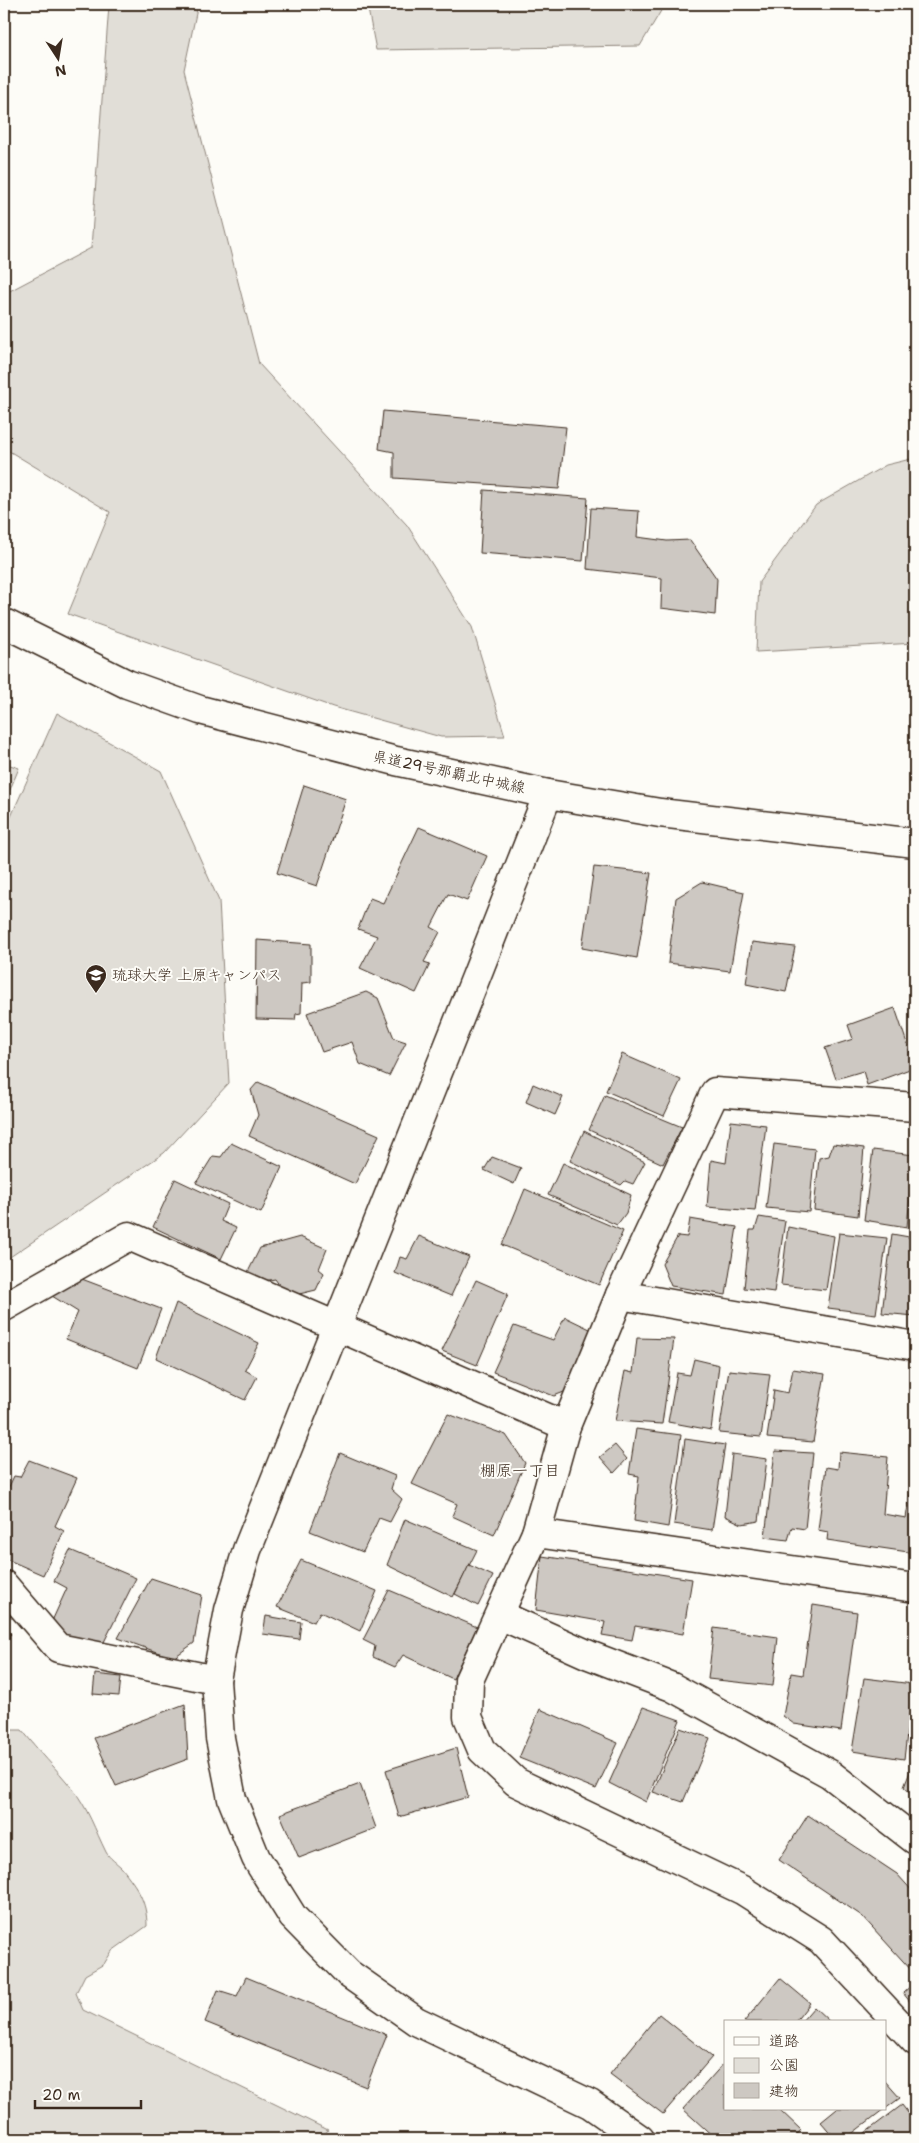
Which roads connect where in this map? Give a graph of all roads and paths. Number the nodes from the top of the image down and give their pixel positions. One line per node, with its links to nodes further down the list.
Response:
1 (4, 623): 2 (street, 県道29号那覇北中城線)
2 (548, 794): 3 (street, 県道29号那覇北中城線); 7 (street)
3 (915, 843)
4 (915, 1107): 5 (street)
5 (620, 1295): 8 (street); 9 (street)
6 (4, 1307): 7 (street)
7 (337, 1327): 9 (street); 14 (street)
8 (915, 1346)
9 (566, 1426): 10 (street)
10 (536, 1532): 12 (street); 13 (street)
11 (4, 1585): 14 (street)
12 (915, 1588)
13 (500, 1616): 15 (street); 16 (street)
14 (216, 1680): 17 (street)
15 (915, 1840)
16 (915, 2041)
17 (640, 2139)

